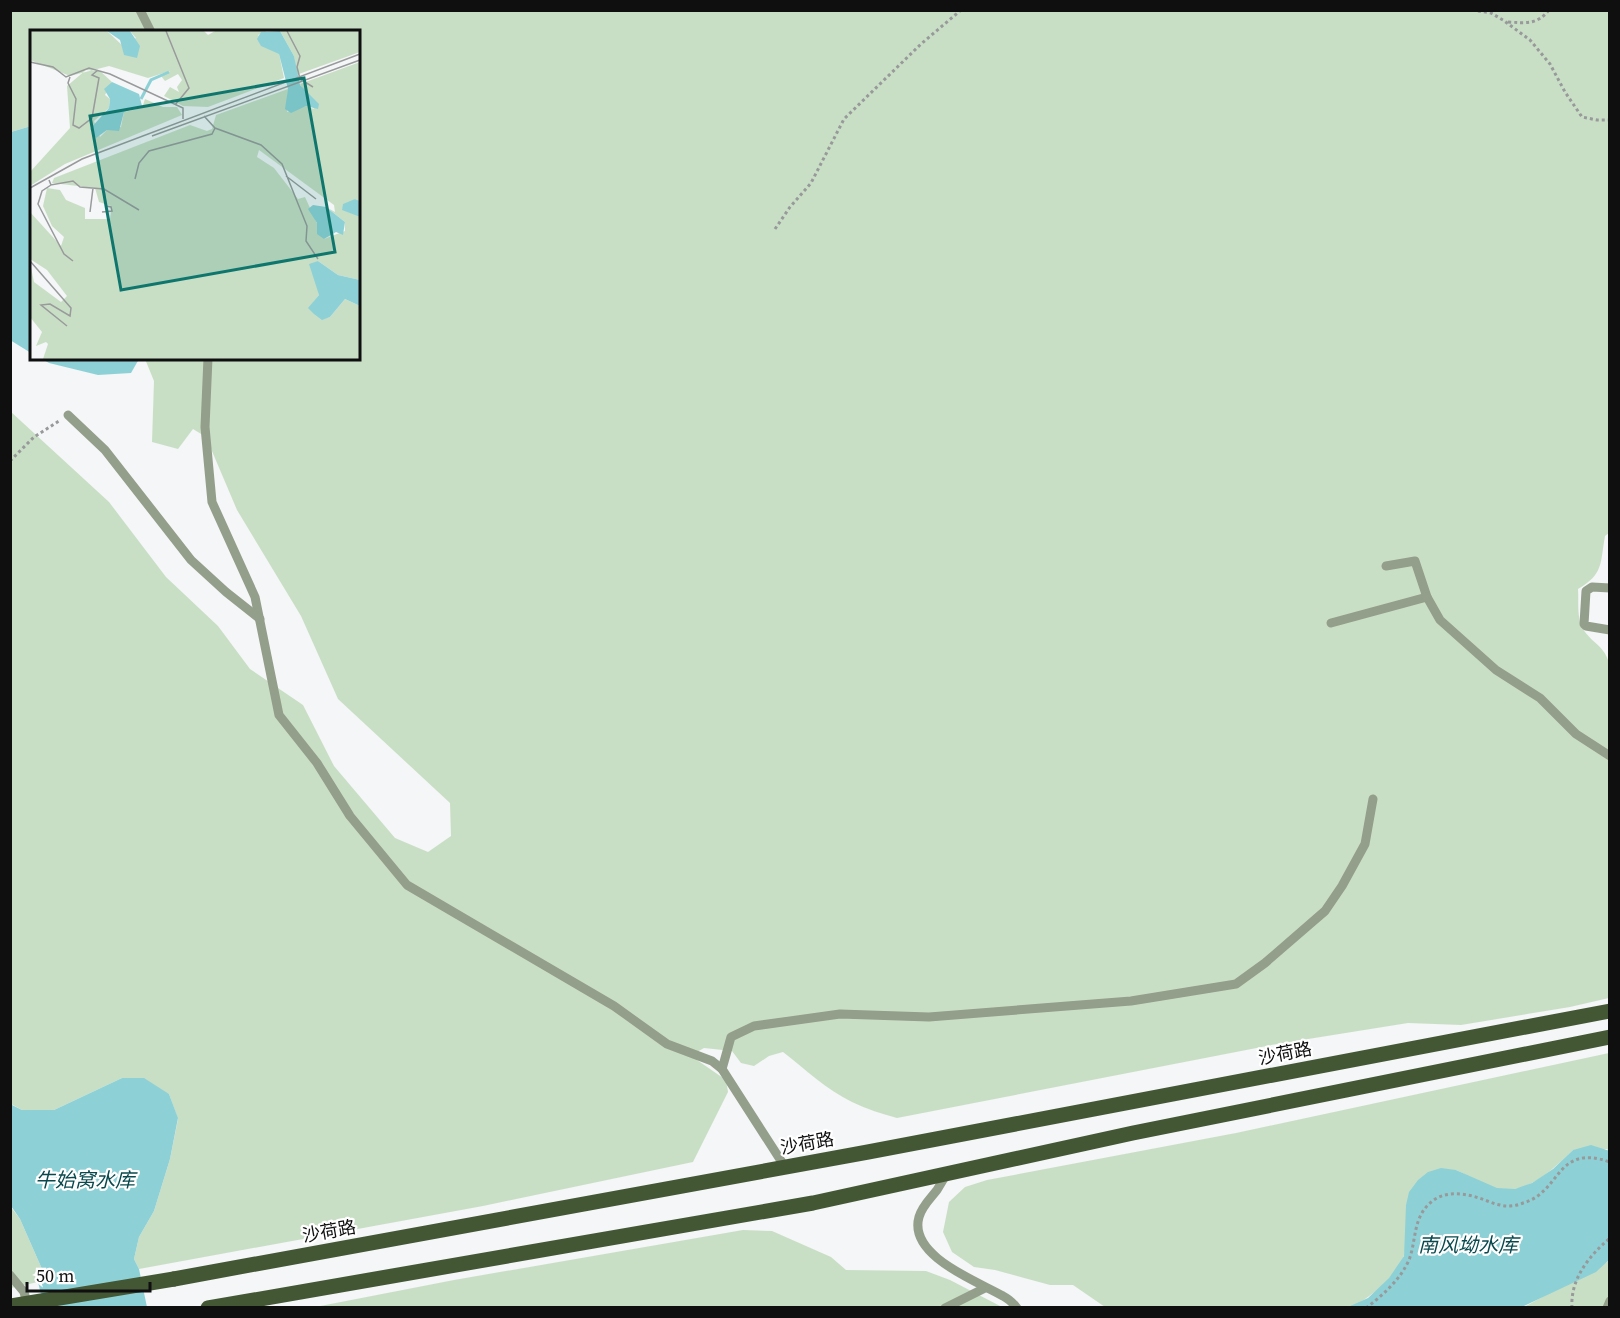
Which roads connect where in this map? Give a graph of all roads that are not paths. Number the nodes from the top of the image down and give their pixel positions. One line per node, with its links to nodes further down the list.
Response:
1 (140, 10): 2 (lane)
2 (150, 30)
3 (208, 360): 8 (lane)
4 (68, 415): 8 (lane)
5 (1386, 566): 7 (lane)
6 (1610, 588): 10 (lane)
7 (1427, 597): 9 (lane); 11 (lane)
8 (260, 619): 15 (lane)
9 (1331, 623)
10 (1610, 630)
11 (1610, 756)
12 (1373, 799): 15 (lane)
13 (1610, 1011): 16 (main road, 沙荷路)
14 (1610, 1037): 17 (main road)
15 (722, 1069): 16 (lane)
16 (785, 1167): 21 (main road, 沙荷路, bridge)
17 (946, 1174): 19 (lane); 23 (main road)
18 (10, 1275): 22 (lane)
19 (985, 1288): 24 (lane); 25 (lane)
20 (1610, 1301): 26 (lane)
21 (11, 1306)
22 (28, 1308)
23 (208, 1308)
24 (945, 1308)
25 (1017, 1308)
26 (1607, 1308)

